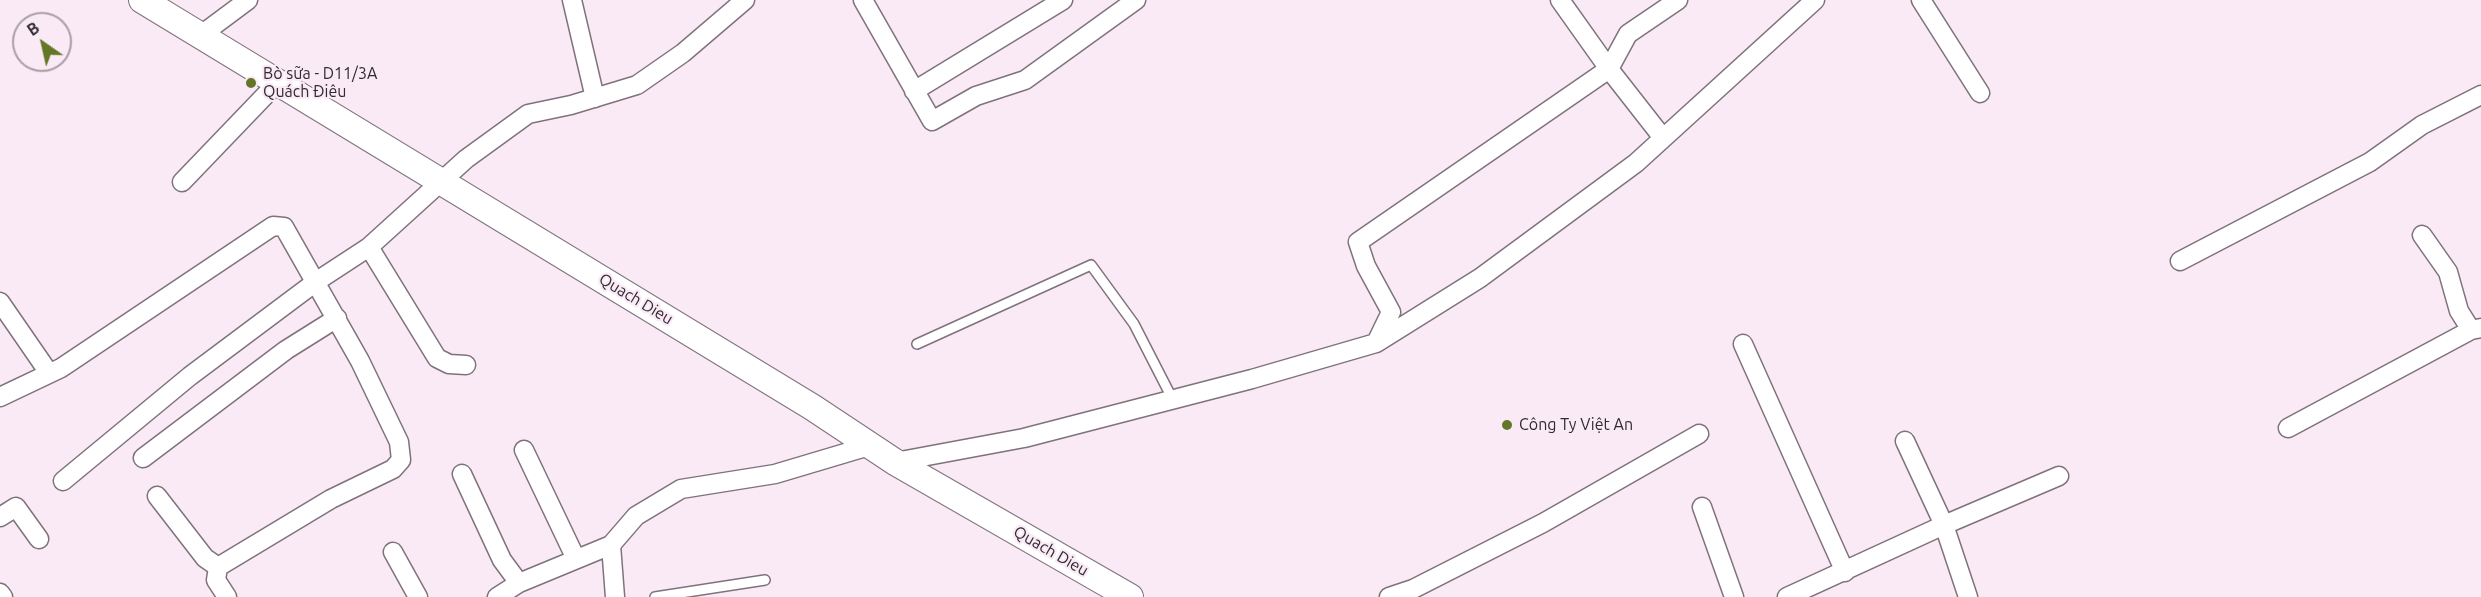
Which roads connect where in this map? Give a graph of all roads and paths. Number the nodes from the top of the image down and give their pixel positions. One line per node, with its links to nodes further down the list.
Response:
1 (142, 0): 12 (main road, Quach Dieu)
2 (248, 0): 12 (street)
3 (572, 0): 18 (street)
4 (746, 0): 18 (street)
5 (863, 0): 15 (street)
6 (1063, 0): 15 (street)
7 (1136, 0): 15 (street)
8 (1560, 0): 13 (street)
9 (1678, 0): 13 (street)
10 (1815, 0): 19 (street)
11 (1921, 0): 16 (street)
12 (201, 35): 14 (main road, Quach Dieu)
13 (1609, 69): 19 (street); 29 (street)
14 (278, 82): 20 (street); 21 (main road, Quach Dieu)
15 (914, 91)
16 (1980, 93)
17 (2481, 95): 24 (street)
18 (595, 98): 21 (street)
19 (1663, 138): 29 (street)
20 (182, 182)
21 (443, 183): 23 (street); 39 (main road, Quach Dieu)
22 (2422, 235): 28 (street)
23 (369, 247): 25 (street); 32 (street)
24 (2180, 261)
25 (316, 281): 27 (street); 33 (street); 45 (street)
26 (0, 302): 33 (street)
27 (337, 318): 41 (street); 54 (street)
28 (2476, 329): 36 (street)
29 (1376, 343): 35 (street)
30 (1743, 344): 55 (street)
31 (917, 345): 35 (lane)
32 (466, 365)
33 (49, 373): 34 (street)
34 (0, 397)
35 (1173, 400): 42 (street)
36 (2288, 428)
37 (1699, 434): 64 (street)
38 (1905, 441): 49 (street)
39 (869, 446): 42 (main road, Quach Dieu); 51 (street)
40 (524, 450): 53 (street)
41 (143, 458)
42 (895, 462): 63 (main road, Quach Dieu)
43 (462, 474): 57 (street)
44 (2059, 476): 49 (street)
45 (63, 481)
46 (157, 496): 54 (street)
47 (1702, 507): 65 (street)
48 (0, 517): 50 (street)
49 (1944, 525): 55 (street); 67 (street)
50 (39, 539)
51 (610, 545): 53 (street); 61 (street)
52 (393, 552): 59 (street)
53 (576, 559): 57 (street)
54 (218, 567): 58 (street)
55 (1845, 572): 66 (street)
56 (765, 580): 62 (lane)
57 (519, 584): 60 (street)
58 (227, 597)
59 (418, 597)
60 (497, 597)
61 (615, 597)
62 (655, 597)
63 (1130, 597)
64 (1389, 597)
65 (1734, 597)
66 (1787, 597)
67 (1968, 597)

